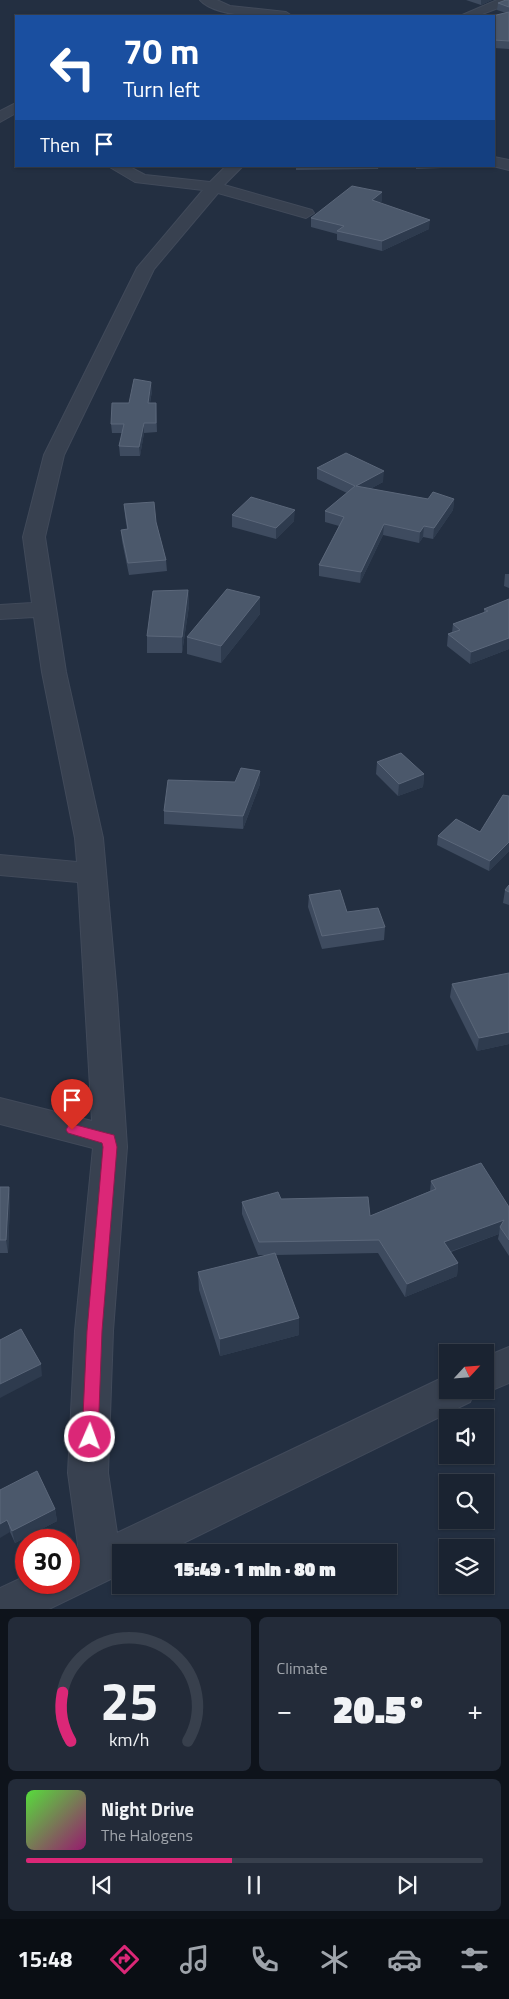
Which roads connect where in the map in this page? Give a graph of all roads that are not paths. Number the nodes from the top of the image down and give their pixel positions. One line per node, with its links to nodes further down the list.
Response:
1 (206, 0): 4 (street)
2 (242, 0): 4 (street)
3 (508, 0): 6 (street)
4 (222, 7): 5 (street)
5 (279, 15)
6 (469, 15)
7 (0, 100): 8 (street)
8 (15, 100)
9 (15, 108): 10 (street)
10 (0, 118)
11 (495, 162): 12 (street)
12 (509, 165)
13 (118, 167): 15 (street)
14 (234, 167): 15 (street)
15 (214, 187): 16 (street); 17 (street)
16 (306, 214)
17 (44, 609): 18 (street); 20 (street)
18 (0, 612)
19 (0, 866): 20 (street)
20 (91, 873): 22 (street)
21 (0, 1111): 22 (street)
22 (109, 1139): 26 (street)
23 (509, 1364): 24 (street)
24 (494, 1372)
25 (439, 1398): 26 (street)
26 (103, 1561)
27 (34, 1594): 28 (street)
28 (3, 1609)

